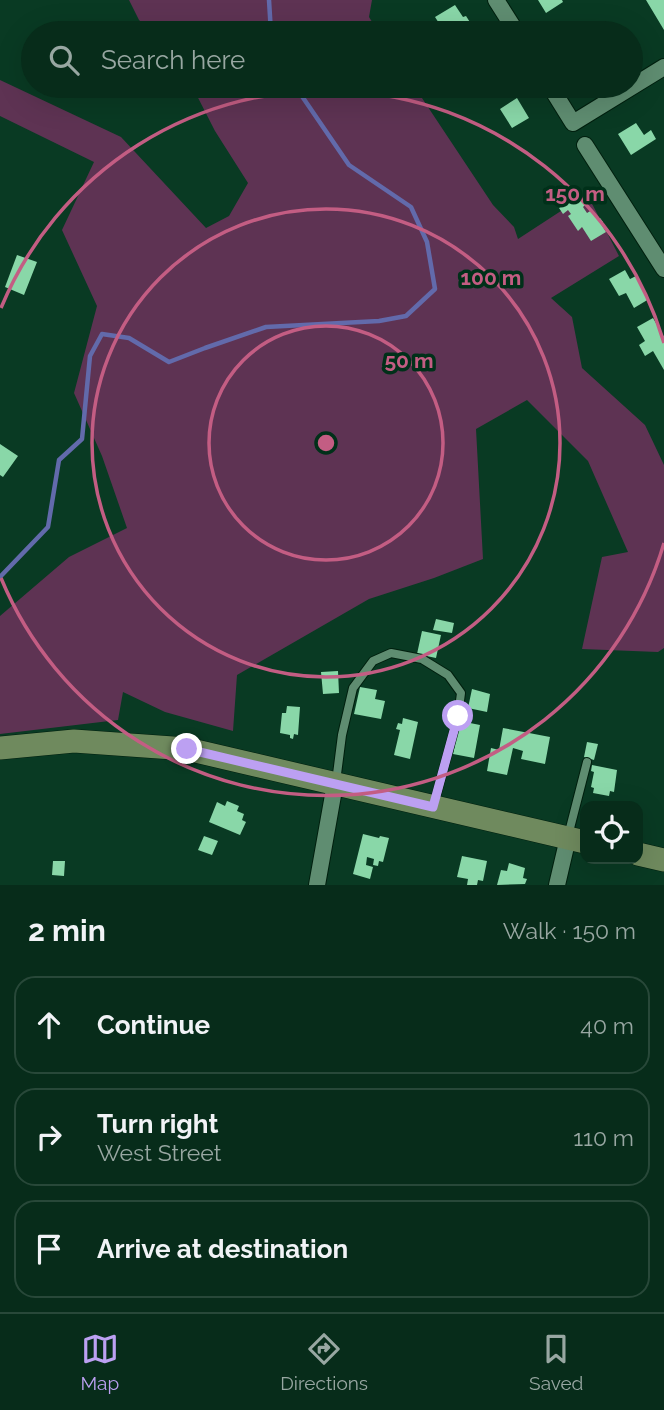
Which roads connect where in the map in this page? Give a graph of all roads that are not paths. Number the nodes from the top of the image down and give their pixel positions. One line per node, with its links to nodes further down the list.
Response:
1 (496, 0): 2 (street)
2 (509, 21)
3 (664, 67): 4 (street)
4 (643, 80)
5 (557, 98): 6 (street)
6 (614, 98)
7 (585, 145): 8 (street)
8 (664, 269)
9 (0, 748): 11 (main road)
10 (587, 762): 13 (lane)
11 (335, 784): 12 (main road); 12 (lane); 16 (street)
12 (433, 807): 13 (main road)
13 (576, 840): 17 (street)
14 (643, 855): 15 (main road)
15 (664, 860)
16 (317, 885)
17 (557, 885)

